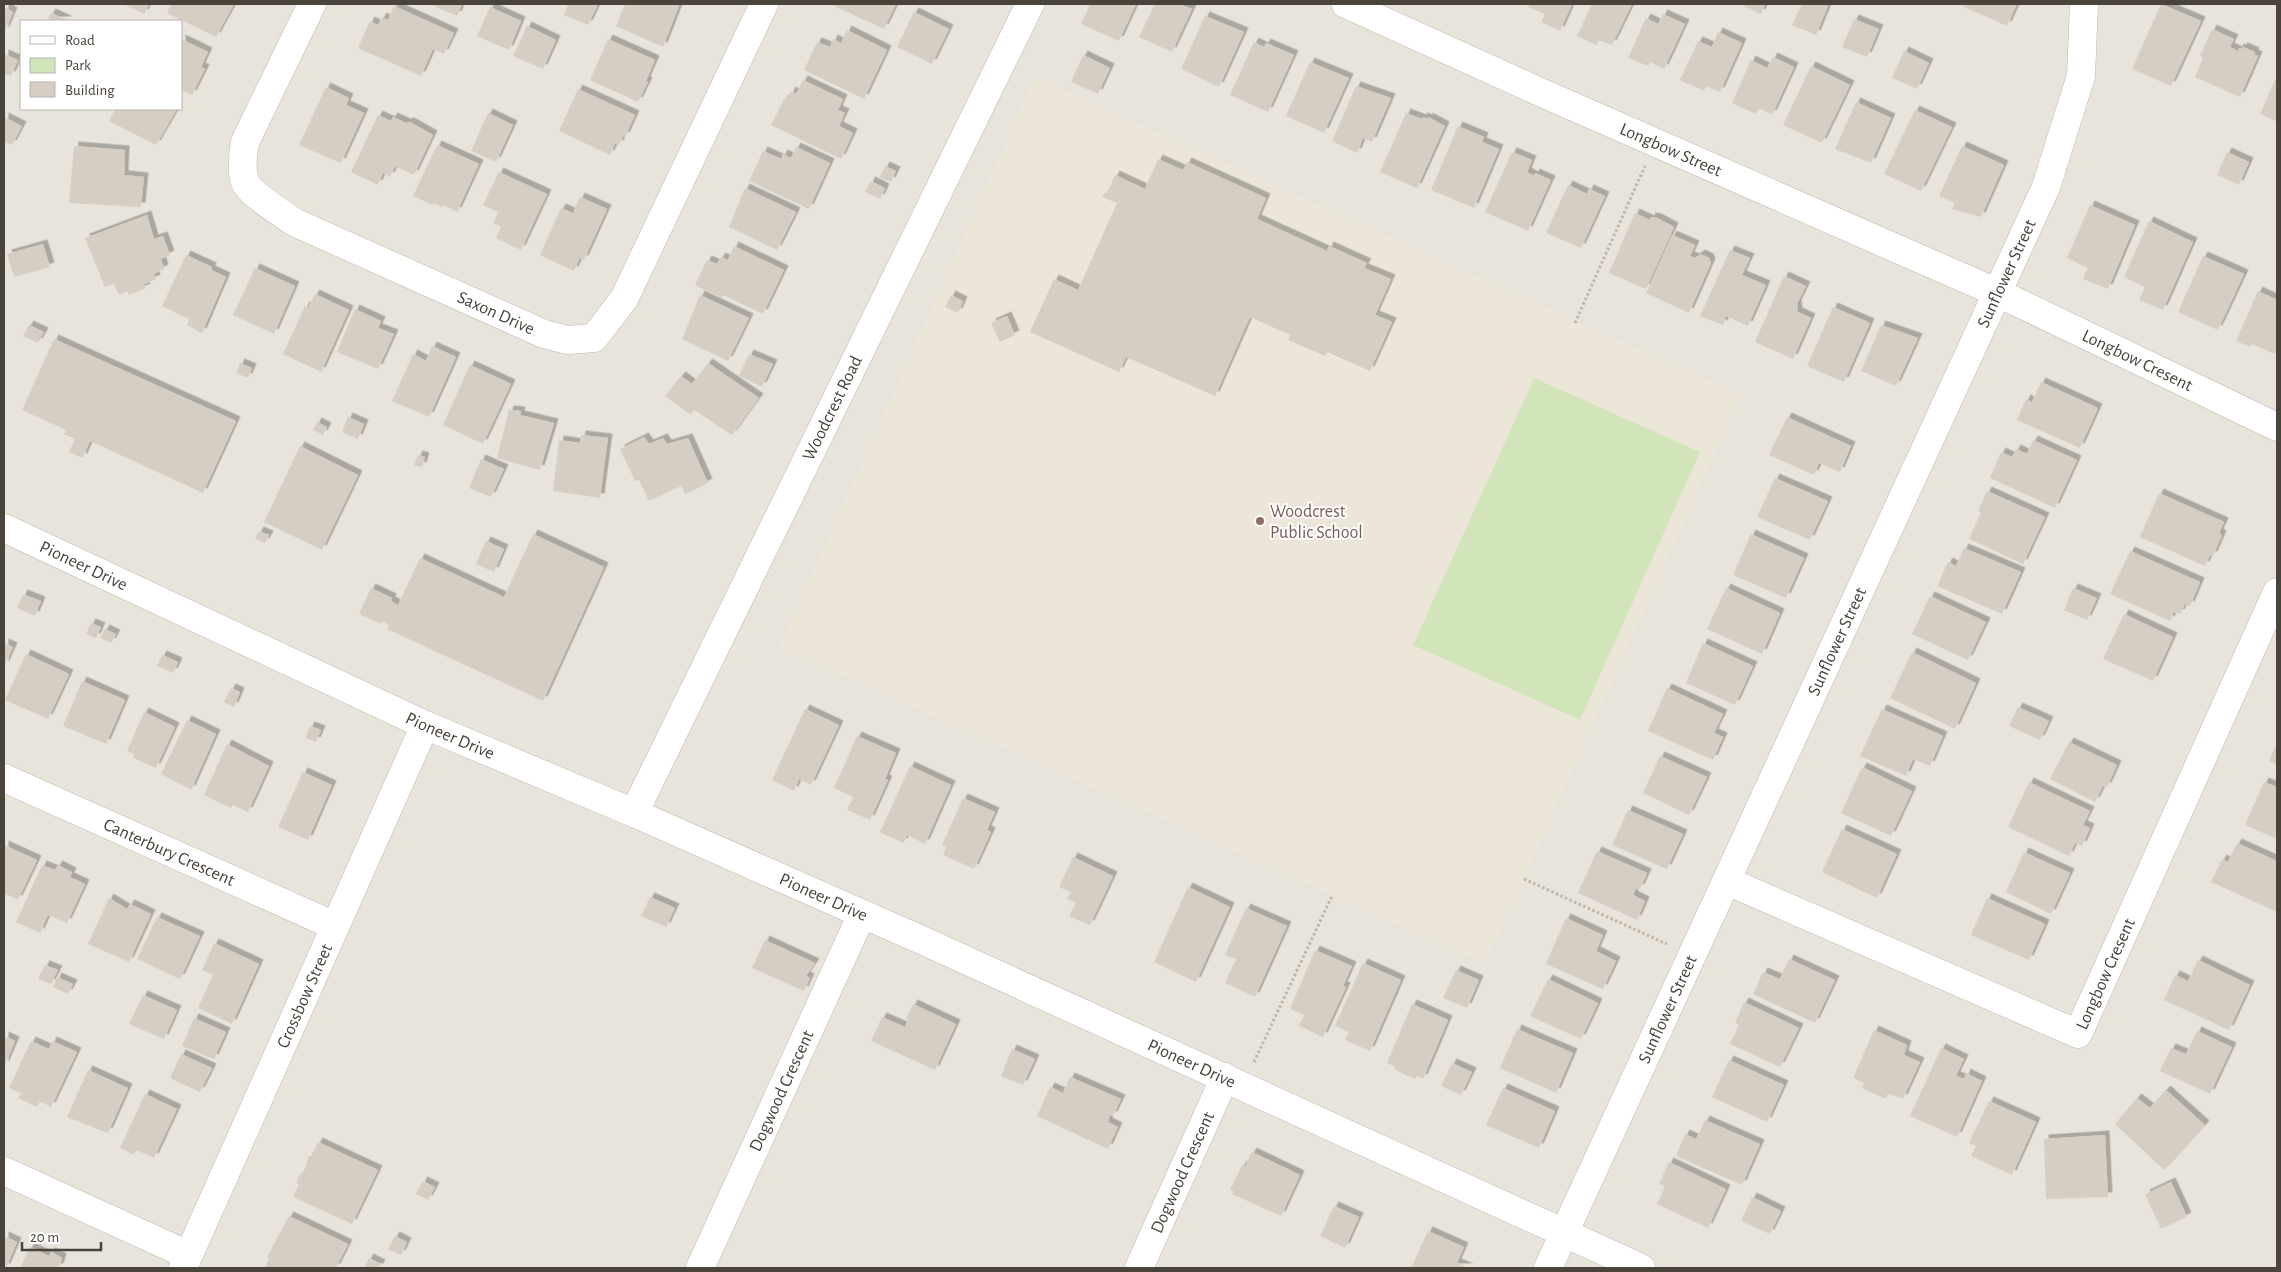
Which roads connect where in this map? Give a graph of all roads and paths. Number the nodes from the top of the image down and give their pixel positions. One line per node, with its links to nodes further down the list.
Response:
1 (312, 4): 2 (street, Saxon Drive)
2 (764, 4)
3 (1030, 4): 14 (street, Woodcrest Road)
4 (1346, 4): 6 (street, Longbow Street)
5 (2084, 4): 7 (street, Sunflower Street)
6 (1656, 143): 7 (street, Longbow Street); 8 (path)
7 (1998, 293): 9 (street, Longbow Cresent); 16 (street, Sunflower Street)
8 (1575, 323)
9 (2277, 427)
10 (4, 528): 12 (street, Pioneer Drive)
11 (2277, 592): 16 (street, Longbow Cresent)
12 (425, 725): 14 (street, Pioneer Drive); 19 (street, Crossbow Street)
13 (4, 778): 19 (street, Canterbury Crescent)
14 (634, 813): 18 (street, Pioneer Drive)
15 (1524, 879): 20 (path)
16 (1727, 881): 20 (street, Sunflower Street)
17 (1332, 896): 21 (path)
18 (862, 914): 21 (street, Pioneer Drive); 25 (street, Dogwood Crescent)
19 (335, 926): 24 (street, Crossbow Street)
20 (1693, 956): 23 (street, Sunflower Street)
21 (1234, 1082): 23 (street, Pioneer Drive); 26 (street, Dogwood Crescent)
22 (4, 1171): 24 (street)
23 (1565, 1234): 27 (street, Sunflower Street); 28 (street, Pioneer Drive)
24 (186, 1262)
25 (700, 1268)
26 (1139, 1268)
27 (1548, 1268)
28 (1641, 1268)

